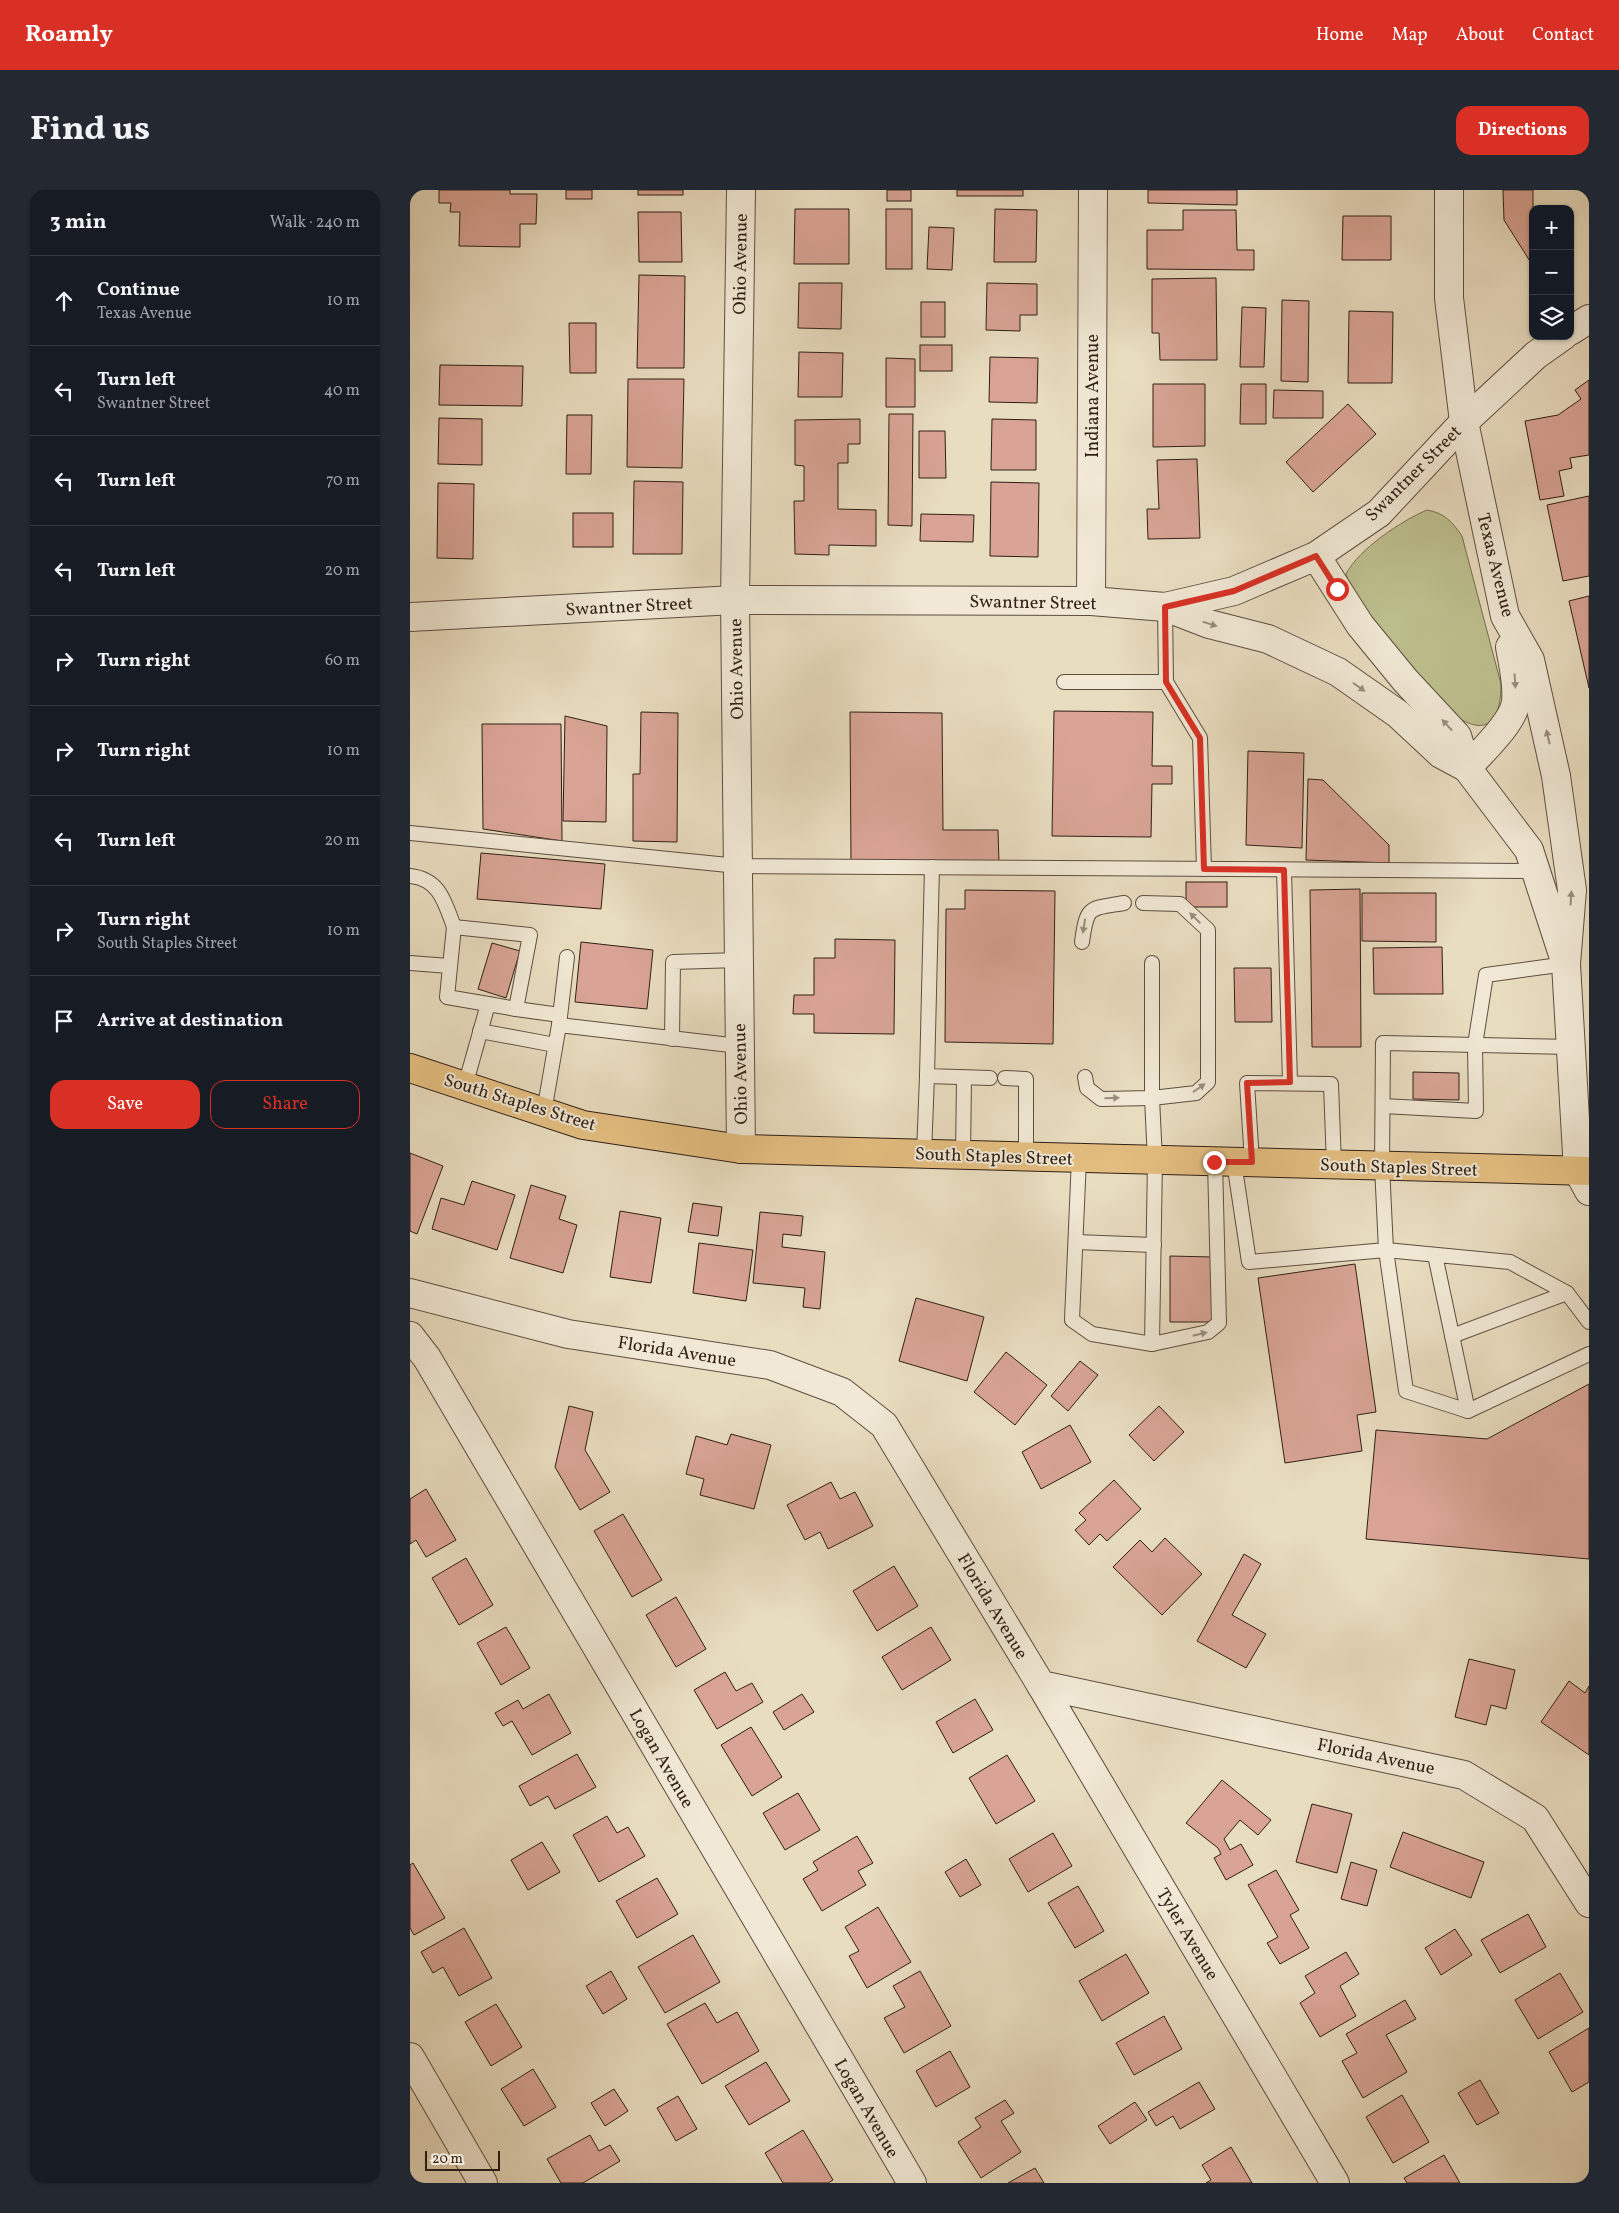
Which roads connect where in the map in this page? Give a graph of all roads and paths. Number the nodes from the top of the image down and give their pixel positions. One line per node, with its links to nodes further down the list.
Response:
1 (741, 190): 9 (street, Ohio Avenue)
2 (1093, 190): 10 (street, Indiana Avenue)
3 (1450, 190): 7 (street, Texas Avenue)
4 (1589, 319): 5 (street)
5 (1574, 329)
6 (1557, 340): 7 (street, Swantner Street)
7 (1464, 422): 8 (street, Swantner Street); 12 (street, Texas Avenue)
8 (1316, 556): 11 (street, Swantner Street); 16 (street, Texas Avenue, one-way to 8)
9 (735, 600): 10 (street, Swantner Street); 13 (street, Swantner Street); 18 (street, Ohio Avenue)
10 (1091, 601): 11 (street, Swantner Street)
11 (1165, 607): 15 (lane); 16 (street, Texas Avenue, one-way to 16)
12 (1505, 616): 16 (street, one-way to 16); 32 (street, Texas Avenue, one-way to 12)
13 (410, 617)
14 (1064, 682): 15 (lane)
15 (1166, 682): 20 (lane)
16 (1467, 768): 22 (street, Texas Avenue)
17 (410, 834): 18 (lane)
18 (738, 866): 19 (lane); 29 (street, Ohio Avenue)
19 (932, 867): 20 (lane); 44 (lane)
20 (1204, 869): 21 (lane)
21 (1284, 870): 22 (lane); 49 (lane)
22 (1536, 871): 32 (street, Texas Avenue)
23 (410, 876): 26 (lane)
24 (1124, 903): 27 (lane, one-way to 27)
25 (1143, 903): 51 (lane, one-way to 25)
26 (454, 926): 33 (lane); 35 (lane)
27 (1082, 942)
28 (567, 957): 36 (lane)
29 (739, 960): 38 (lane); 41 (street, Ohio Avenue)
30 (410, 963): 33 (lane)
31 (1152, 963): 51 (lane)
32 (1566, 964): 39 (lane); 42 (street, Texas Avenue)
33 (449, 966): 34 (lane)
34 (488, 1004): 35 (lane); 37 (lane)
35 (516, 1009): 36 (lane)
36 (559, 1020): 38 (lane); 40 (lane)
37 (480, 1032): 40 (lane); 50 (lane)
38 (672, 1039): 41 (lane)
39 (1475, 1044): 42 (lane); 52 (lane); 52 (lane)
40 (555, 1045): 53 (lane)
41 (739, 1046): 54 (street, Ohio Avenue)
42 (1571, 1047): 63 (street, Texas Avenue)
43 (410, 1068): 50 (main road, South Staples Street)
44 (927, 1076): 46 (lane); 55 (lane)
45 (1085, 1077): 51 (lane, one-way to 51)
46 (964, 1078): 47 (lane); 56 (lane)
47 (990, 1078)
48 (1005, 1078): 57 (lane)
49 (1290, 1082): 60 (lane); 61 (lane)
50 (465, 1086): 53 (main road, South Staples Street)
51 (1152, 1098): 59 (lane)
52 (1382, 1106): 62 (lane)
53 (544, 1112): 54 (main road, South Staples Street)
54 (741, 1149): 55 (main road, South Staples Street)
55 (924, 1154): 56 (main road, South Staples Street)
56 (962, 1155): 57 (main road, South Staples Street)
57 (1026, 1156): 58 (main road, South Staples Street)
58 (1079, 1158): 59 (main road, South Staples Street); 64 (lane)
59 (1155, 1160): 60 (main road, South Staples Street); 65 (lane)
60 (1234, 1162): 61 (main road, South Staples Street); 66 (lane); 73 (lane, one-way to 60)
61 (1334, 1165): 62 (main road, South Staples Street)
62 (1382, 1166): 63 (main road, South Staples Street); 66 (lane)
63 (1585, 1178)
64 (1076, 1242): 65 (lane); 73 (lane)
65 (1154, 1245): 73 (lane)
66 (1386, 1250): 67 (lane); 75 (lane)
67 (1435, 1255): 69 (lane); 72 (lane)
68 (410, 1293): 76 (street, Florida Avenue)
69 (1567, 1293): 70 (lane); 72 (lane)
70 (1589, 1322)
71 (410, 1336): 80 (street, Logan Avenue)
72 (1452, 1336): 75 (lane)
73 (1152, 1344)
74 (1589, 1354): 75 (lane)
75 (1468, 1411)
76 (1041, 1686): 77 (street, Florida Avenue); 81 (street, Tyler Avenue)
77 (1589, 1903)
78 (410, 2057): 79 (street)
79 (483, 2183)
80 (912, 2183)
81 (1335, 2183)

